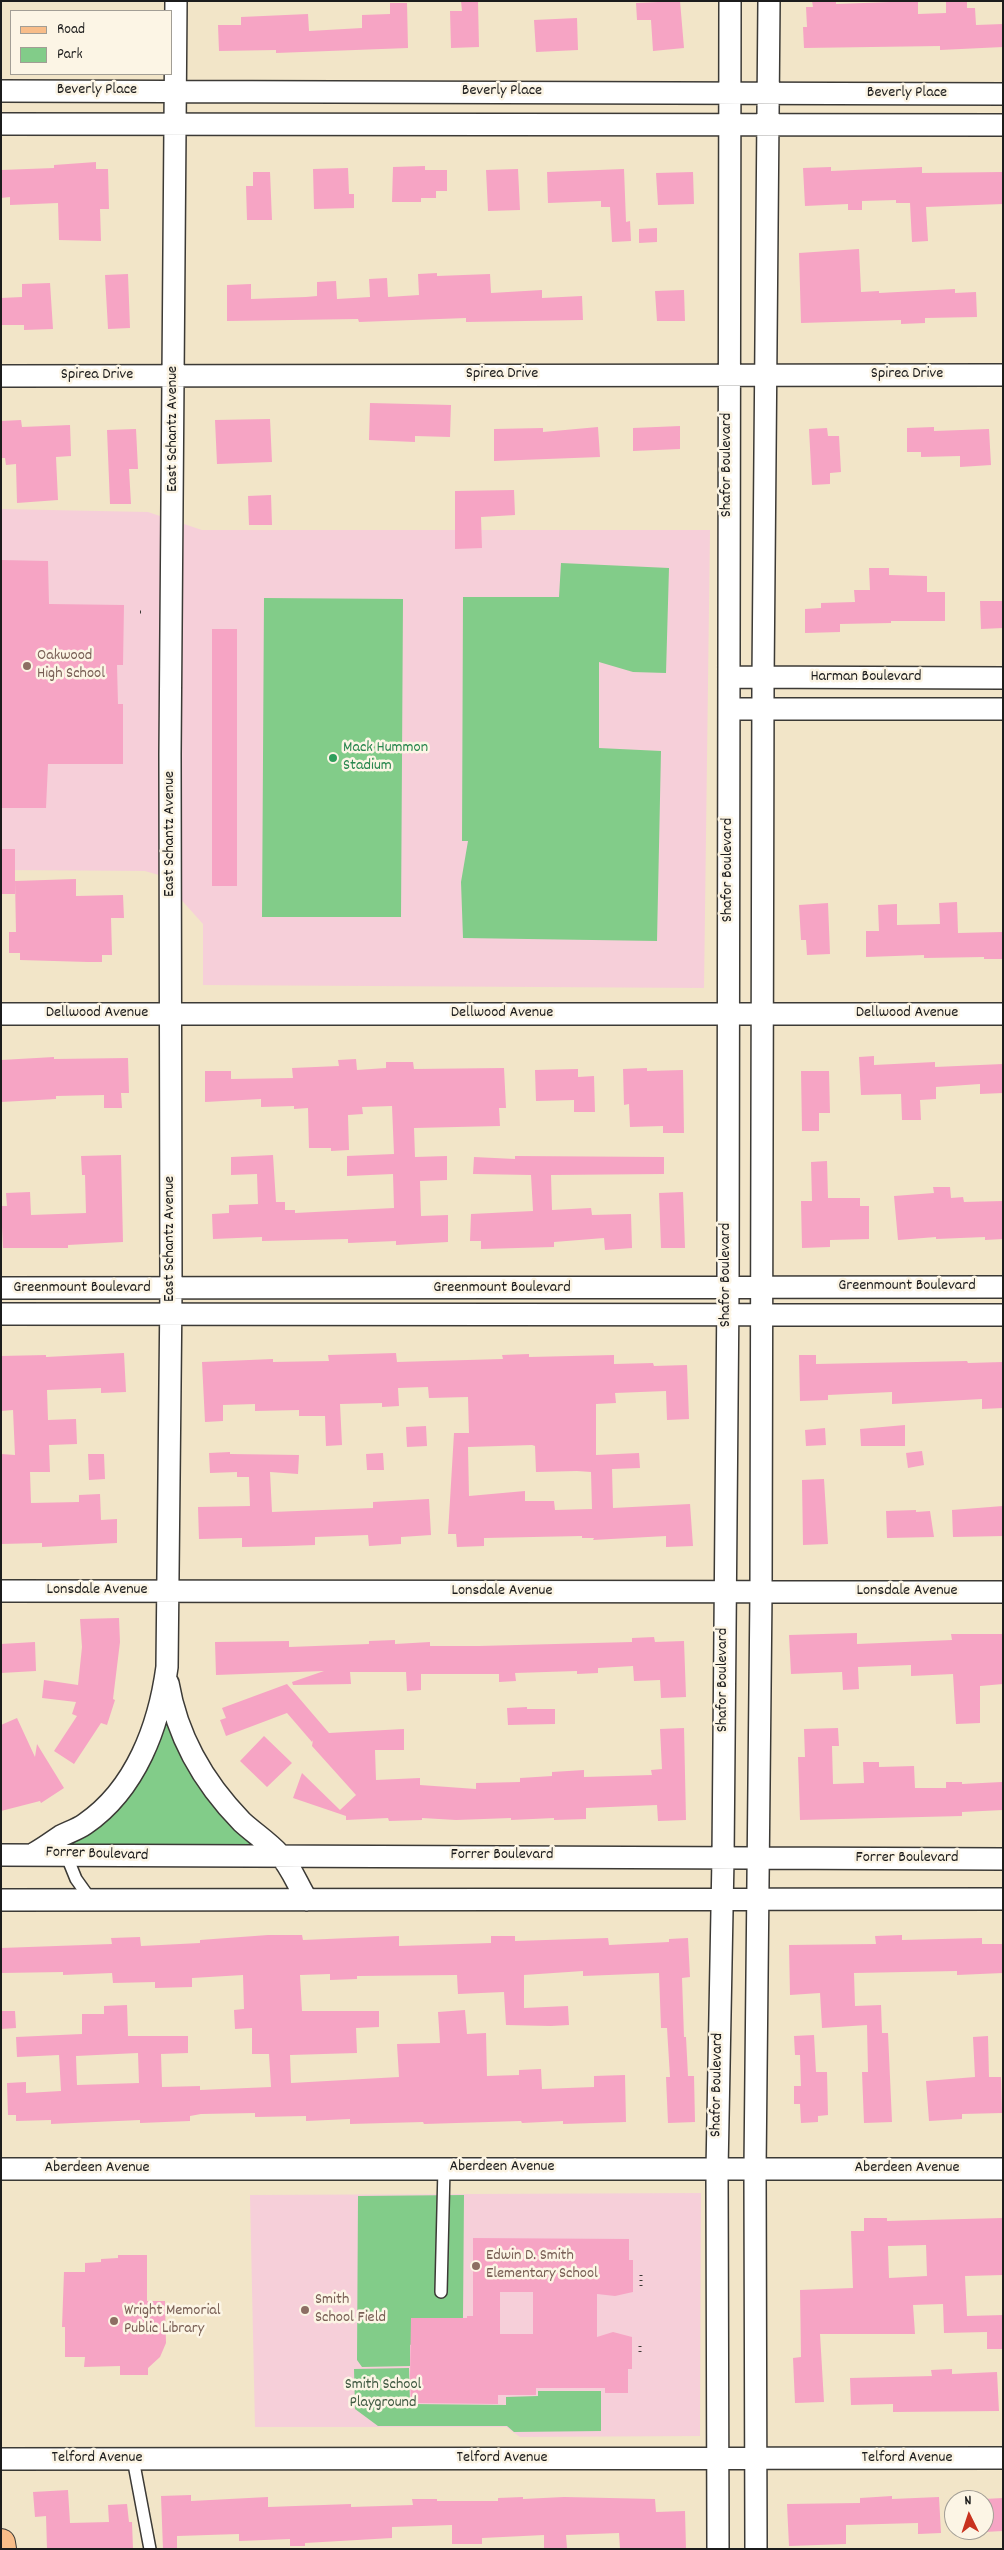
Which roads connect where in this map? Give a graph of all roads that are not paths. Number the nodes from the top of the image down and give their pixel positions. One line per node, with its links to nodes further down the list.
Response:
1 (176, 1): 4 (street, East Schantz Avenue)
2 (730, 1): 7 (street, Shafor Boulevard)
3 (770, 1): 6 (street, Shafor Boulevard)
4 (175, 90): 5 (street, Beverly Place); 7 (street, Beverly Place); 9 (street, East Schantz Avenue)
5 (1, 91)
6 (768, 93): 7 (street, Beverly Place); 8 (street, Beverly Place); 12 (street, Shafor Boulevard)
7 (730, 94): 11 (street, Shafor Boulevard)
8 (1003, 94)
9 (175, 123): 10 (street, Beverly Place); 11 (street, Beverly Place); 18 (street, East Schantz Avenue)
10 (1, 124)
11 (728, 124): 12 (street, Beverly Place); 14 (street, Shafor Boulevard)
12 (768, 125): 13 (street, Beverly Place); 15 (street, Shafor Boulevard)
13 (1003, 125)
14 (728, 374): 15 (street, Spirea Drive); 18 (street, Spirea Drive); 19 (street, Shafor Boulevard)
15 (766, 374): 16 (street, Spirea Drive); 21 (street, Shafor Boulevard)
16 (1003, 375)
17 (1, 376): 18 (street, Spirea Drive)
18 (174, 376): 27 (street, East Schantz Avenue)
19 (728, 677): 21 (street, Harman Boulevard); 22 (street, Shafor Boulevard)
20 (1003, 678): 21 (street, Harman Boulevard)
21 (762, 679): 23 (street, Shafor Boulevard)
22 (729, 709): 23 (street, Harman Boulevard); 25 (street, Shafor Boulevard)
23 (762, 709): 24 (street, Harman Boulevard); 28 (street, Shafor Boulevard)
24 (1003, 709)
25 (728, 1013): 27 (street, Dellwood Avenue); 28 (street, Dellwood Avenue); 33 (street, Shafor Boulevard)
26 (1, 1014): 27 (street, Dellwood Avenue)
27 (171, 1014): 34 (street, East Schantz Avenue)
28 (764, 1014): 29 (street, Dellwood Avenue); 30 (street, Shafor Boulevard)
29 (1003, 1014)
30 (761, 1287): 31 (street, Greenmount Boulevard); 33 (street, Greenmount Boulevard); 39 (street, Shafor Boulevard)
31 (1003, 1287)
32 (1, 1288): 34 (street, Greenmount Boulevard)
33 (728, 1289): 34 (street, Greenmount Boulevard); 37 (street, Shafor Boulevard)
34 (171, 1290): 36 (street, East Schantz Avenue)
35 (1, 1314): 36 (street, Greenmount Boulevard)
36 (171, 1314): 37 (street, Greenmount Boulevard); 41 (street, East Schantz Avenue)
37 (727, 1315): 39 (street, Greenmount Boulevard); 42 (street, Shafor Boulevard)
38 (1003, 1315): 39 (street, Greenmount Boulevard)
39 (761, 1316): 43 (street, Shafor Boulevard)
40 (1, 1591): 41 (street, Lonsdale Avenue)
41 (167, 1592): 42 (street, Lonsdale Avenue); 45 (street, East Schantz Avenue)
42 (725, 1592): 43 (street, Lonsdale Avenue); 50 (street, Shafor Boulevard)
43 (761, 1592): 44 (street, Lonsdale Avenue); 51 (street, Shafor Boulevard)
44 (1003, 1592)
45 (167, 1668): 46 (street, East Schantz Avenue); 49 (street, East Schantz Avenue)
46 (64, 1845): 47 (street, East Schantz Avenue); 49 (street, Forrer Boulevard); 57 (lane)
47 (35, 1853): 48 (street, Forrer Boulevard)
48 (1, 1855)
49 (280, 1855): 50 (street, Forrer Boulevard); 58 (street, East Schantz Avenue)
50 (723, 1858): 51 (street, Forrer Boulevard); 54 (street, Shafor Boulevard)
51 (759, 1858): 52 (street, Forrer Boulevard); 55 (street, Shafor Boulevard)
52 (1003, 1859)
53 (1003, 1898): 55 (street)
54 (722, 1899): 55 (street); 58 (street); 63 (street, Shafor Boulevard)
55 (759, 1899): 61 (street, Shafor Boulevard)
56 (1, 1900): 57 (street)
57 (91, 1900): 58 (street)
58 (307, 1900)
59 (444, 2168): 60 (street, Aberdeen Avenue); 63 (street, Aberdeen Avenue); 64 (lane)
60 (1, 2169)
61 (755, 2169): 62 (street, Aberdeen Avenue); 63 (street, Aberdeen Avenue); 68 (street, Shafor Boulevard)
62 (1003, 2169)
63 (717, 2170): 69 (street, Shafor Boulevard)
64 (441, 2292)
65 (1003, 2458): 68 (street, Telford Avenue)
66 (1, 2459): 67 (street, Telford Avenue)
67 (134, 2459): 69 (street, Telford Avenue); 72 (lane)
68 (758, 2459): 69 (street, Telford Avenue); 74 (street, Shafor Boulevard)
69 (720, 2460): 73 (street, Shafor Boulevard)
70 (1, 2543): 71 (main road)
71 (2, 2549)
72 (150, 2549)
73 (718, 2549)
74 (756, 2549)

